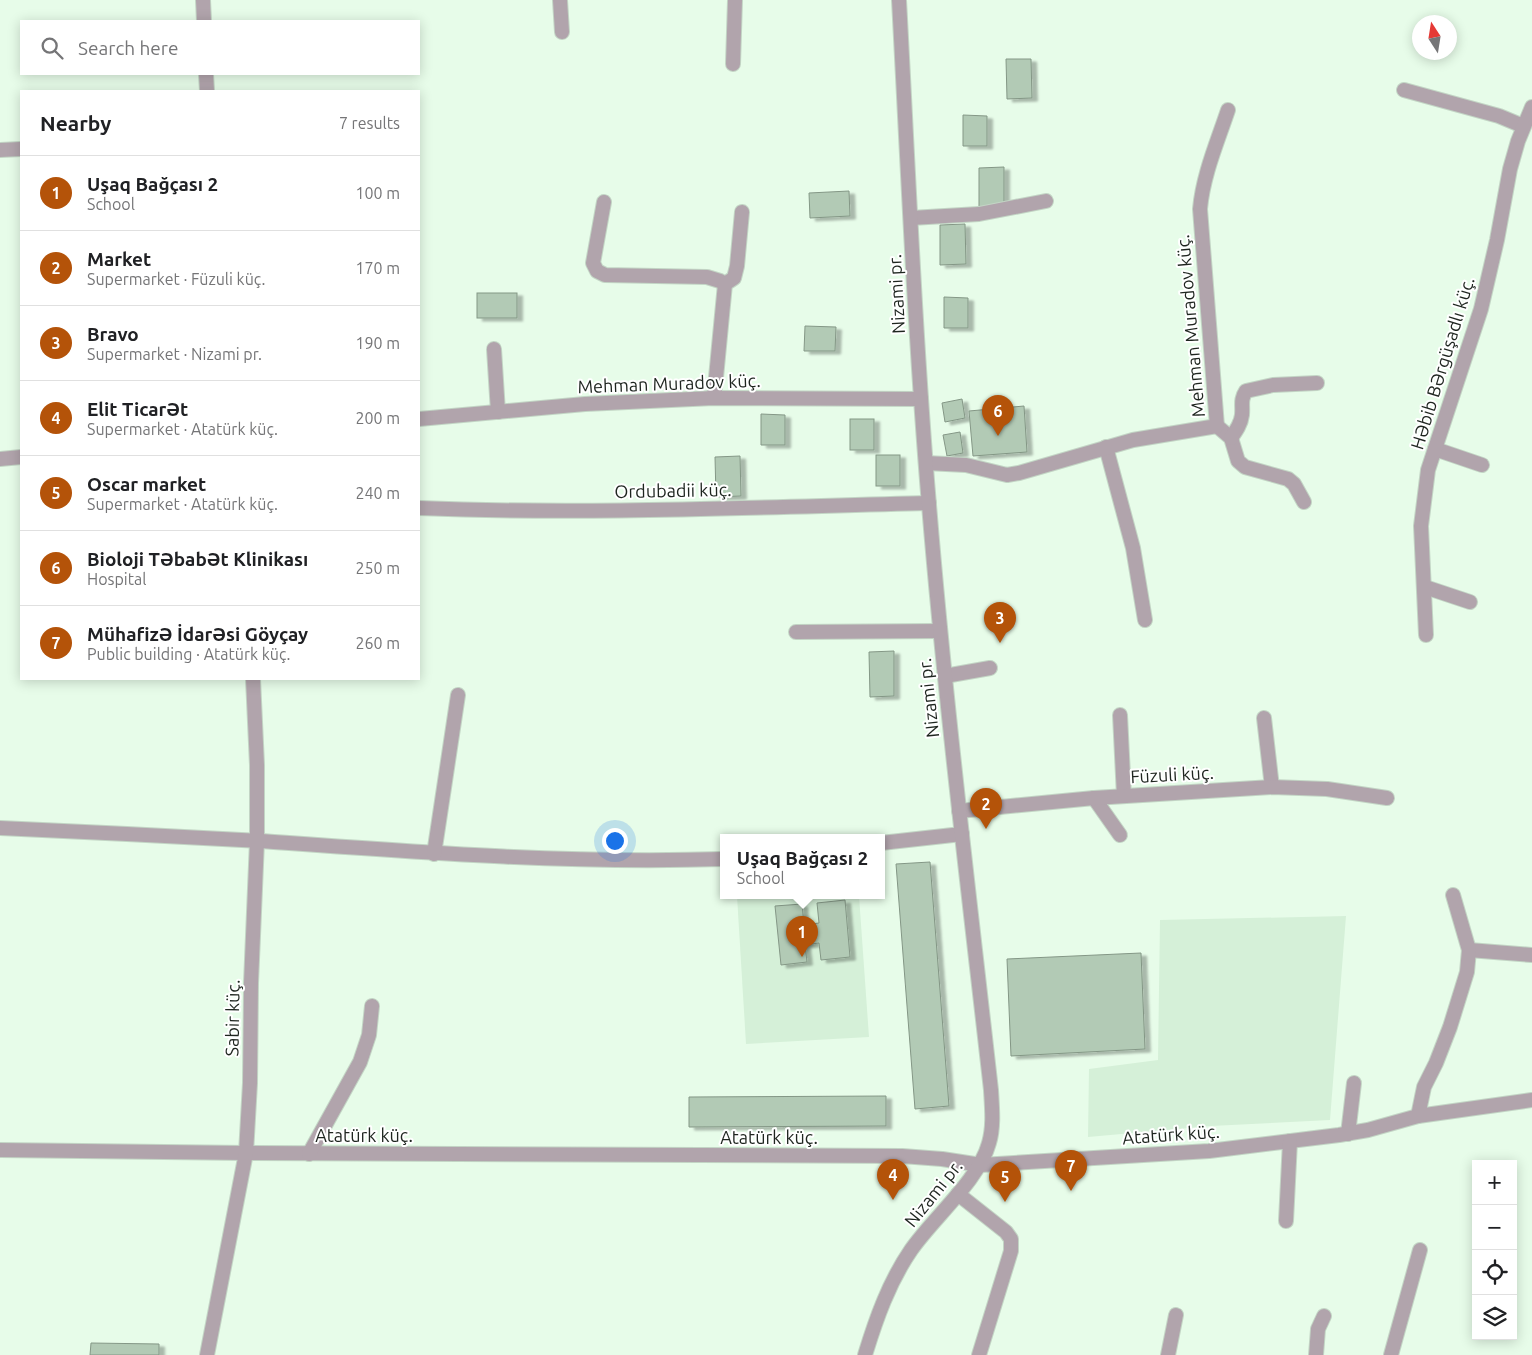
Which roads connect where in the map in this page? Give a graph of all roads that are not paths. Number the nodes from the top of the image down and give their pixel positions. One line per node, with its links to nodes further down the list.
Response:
1 (203, 0): 5 (street)
2 (560, 0): 6 (street)
3 (735, 0): 7 (street)
4 (899, 0): 19 (street, Nizami pr.)
5 (204, 20)
6 (562, 32)
7 (733, 64)
8 (206, 75): 9 (street)
9 (207, 90)
10 (1404, 90): 13 (street)
11 (1532, 107): 13 (street, Həbib Bərgüşadlı küç.)
12 (1228, 110): 27 (street, Mehman Muradov küç.)
13 (1523, 126): 30 (street, Həbib Bərgüşadlı küç.)
14 (20, 149): 15 (street)
15 (0, 150)
16 (1046, 201): 19 (street)
17 (604, 202): 20 (street)
18 (742, 212): 20 (street)
19 (911, 218): 24 (street, Nizami pr.)
20 (725, 284): 23 (street)
21 (494, 349): 25 (street)
22 (1317, 383): 28 (street)
23 (714, 398): 24 (street, Mehman Muradov küç.); 25 (street, Mehman Muradov küç.)
24 (921, 399): 33 (street, Nizami pr.)
25 (498, 412): 26 (street, Mehman Muradov küç.)
26 (420, 419)
27 (1216, 426): 28 (street); 29 (street, Mehman Muradov küç.)
28 (1231, 438): 36 (street)
29 (1106, 447): 33 (street, Mehman Muradov küç.); 40 (street)
30 (1435, 449): 34 (street); 38 (street, Həbib Bərgüşadlı küç.)
31 (20, 457): 32 (street)
32 (0, 459)
33 (926, 463): 35 (street, Nizami pr.)
34 (1482, 465)
35 (929, 502): 37 (street, Ordubadii küç.); 41 (street, Nizami pr.)
36 (1304, 502)
37 (420, 508)
38 (1425, 587): 39 (street); 43 (street, Həbib Bərgüşadlı küç.)
39 (1470, 602)
40 (1146, 620)
41 (940, 631): 42 (street); 45 (street, Nizami pr.)
42 (796, 632)
43 (1426, 635)
44 (990, 668): 45 (street)
45 (945, 676): 54 (street, Nizami pr.)
46 (254, 680): 58 (street, Sabir küç.)
47 (458, 695): 60 (street)
48 (1120, 715): 51 (street)
49 (1264, 718): 50 (street)
50 (1272, 787): 51 (street, Füzuli küç.); 53 (street, Füzuli küç.)
51 (1124, 796): 52 (street, Füzuli küç.)
52 (1094, 798): 54 (street, Füzuli küç.); 57 (street)
53 (1387, 798)
54 (959, 811): 56 (street, Nizami pr.)
55 (0, 828): 58 (street)
56 (962, 834): 59 (street); 74 (street, Nizami pr.)
57 (1120, 835)
58 (257, 841): 60 (street); 72 (street, Sabir küç.)
59 (885, 843)
60 (434, 854): 61 (street)
61 (720, 859)
62 (1453, 895): 63 (street)
63 (1469, 950): 64 (street); 68 (street)
64 (1532, 955)
65 (372, 1006): 73 (street)
66 (1354, 1083): 69 (street)
67 (1532, 1100): 68 (street, Atatürk küç.)
68 (1418, 1116): 69 (street, Atatürk küç.)
69 (1348, 1134): 70 (street, Atatürk küç.)
70 (1290, 1141): 74 (street, Atatürk küç.); 76 (street)
71 (0, 1150): 72 (street, Atatürk küç.)
72 (246, 1153): 73 (street, Atatürk küç.); 80 (street, Sabir küç.)
73 (309, 1154): 74 (street, Atatürk küç.)
74 (981, 1165): 75 (street, Nizami pr.)
75 (958, 1194): 81 (street, Nizami pr.); 82 (street)
76 (1286, 1222)
77 (1420, 1250): 85 (street)
78 (1176, 1315): 83 (street)
79 (1324, 1316): 84 (street)
80 (207, 1355)
81 (865, 1355)
82 (979, 1355)
83 (1168, 1355)
84 (1316, 1355)
85 (1391, 1355)

